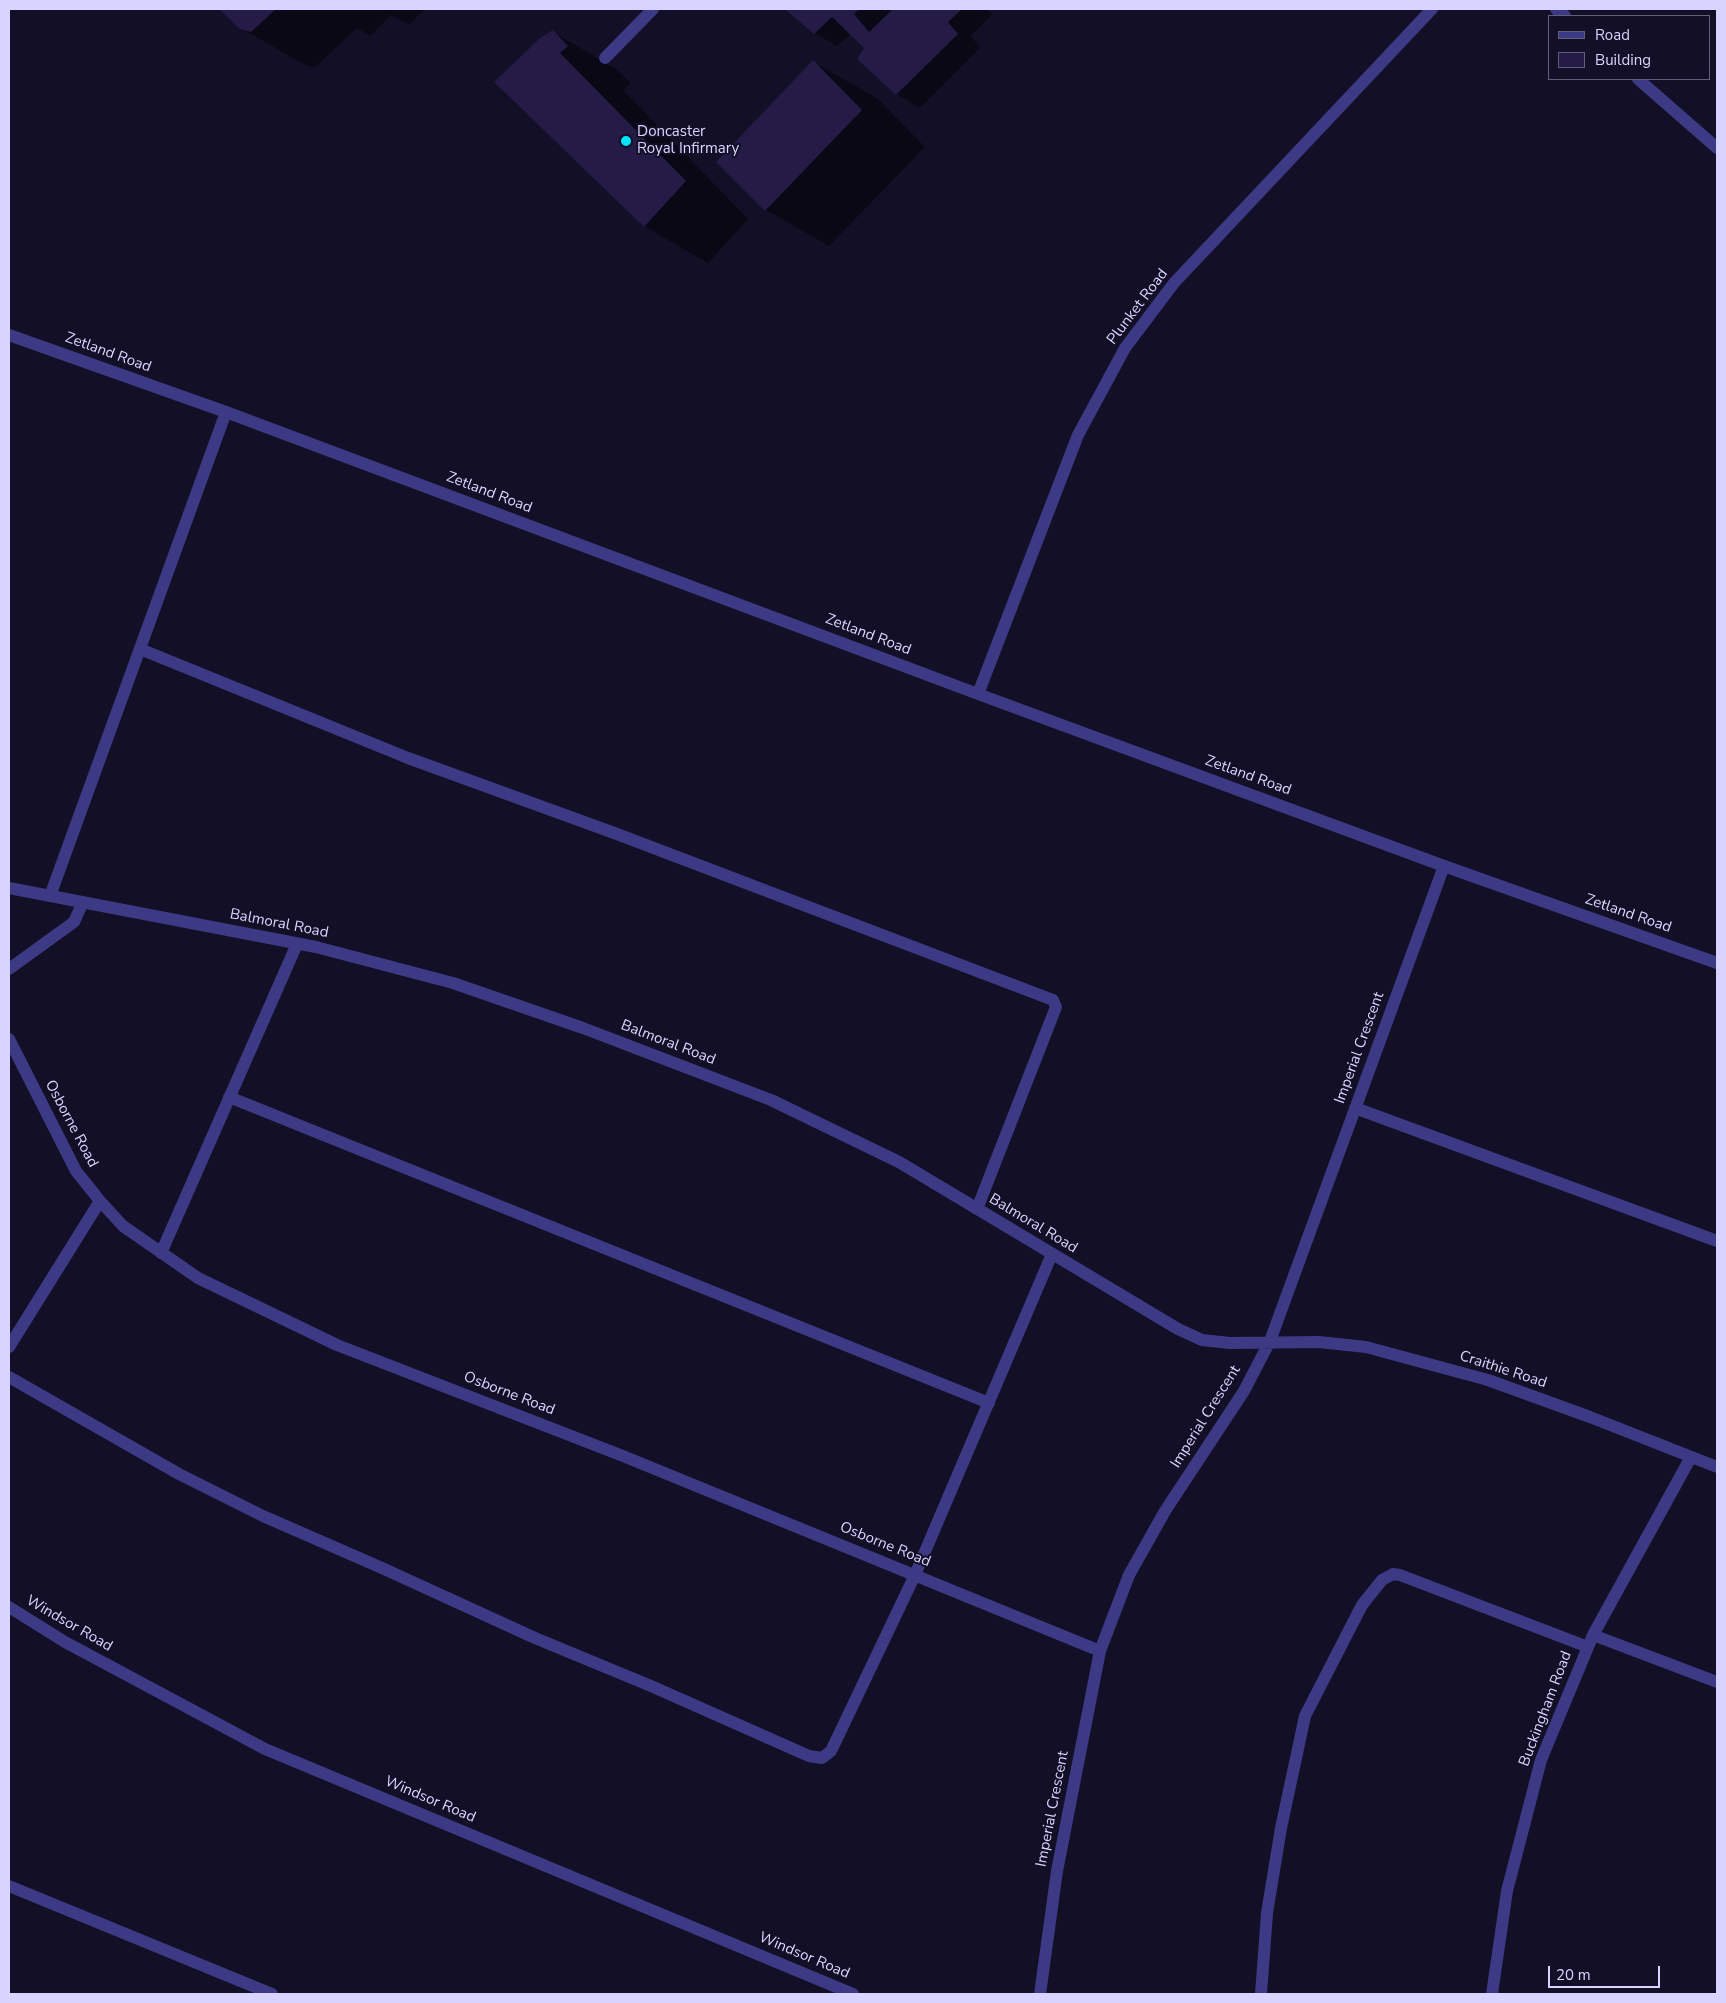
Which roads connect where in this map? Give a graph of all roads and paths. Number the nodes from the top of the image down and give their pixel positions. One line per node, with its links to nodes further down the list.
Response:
1 (653, 9): 3 (street)
2 (1432, 9): 9 (street, Plunket Road)
3 (605, 58)
4 (1639, 80): 5 (street)
5 (1717, 148)
6 (9, 335): 7 (street, Zetland Road)
7 (226, 412): 8 (street); 9 (street, Zetland Road)
8 (140, 649): 12 (street); 21 (street)
9 (978, 694): 10 (street, Zetland Road)
10 (1444, 866): 15 (street, Zetland Road); 19 (street, Imperial Crescent)
11 (9, 888): 12 (street, Balmoral Road)
12 (50, 896): 13 (street, Balmoral Road)
13 (83, 902): 14 (street, Balmoral Road); 16 (street)
14 (297, 944): 18 (street); 21 (street, Balmoral Road)
15 (1717, 962)
16 (9, 969)
17 (9, 1039): 20 (street, Osborne Road)
18 (229, 1097): 23 (street); 28 (street)
19 (1355, 1108): 22 (street); 25 (street, Imperial Crescent)
20 (100, 1201): 23 (street, Osborne Road); 26 (street)
21 (977, 1209): 24 (street, Balmoral Road)
22 (1717, 1241)
23 (161, 1253): 31 (street, Osborne Road)
24 (1052, 1254): 25 (street, Balmoral Road); 28 (street)
25 (1270, 1342): 29 (street, Craithie Road); 34 (street, Imperial Crescent)
26 (9, 1347)
27 (9, 1377): 31 (street)
28 (989, 1403): 31 (street)
29 (1691, 1457): 30 (street, Craithie Road); 33 (street, Buckingham Road)
30 (1717, 1467)
31 (915, 1575): 34 (street, Osborne Road)
32 (9, 1607): 38 (street, Windsor Road)
33 (1590, 1641): 35 (street); 40 (street); 41 (street, Buckingham Road)
34 (1100, 1651): 39 (street, Imperial Crescent)
35 (1717, 1682)
36 (9, 1886): 37 (street)
37 (272, 1994)
38 (853, 1994)
39 (1040, 1994)
40 (1261, 1994)
41 (1492, 1994)

